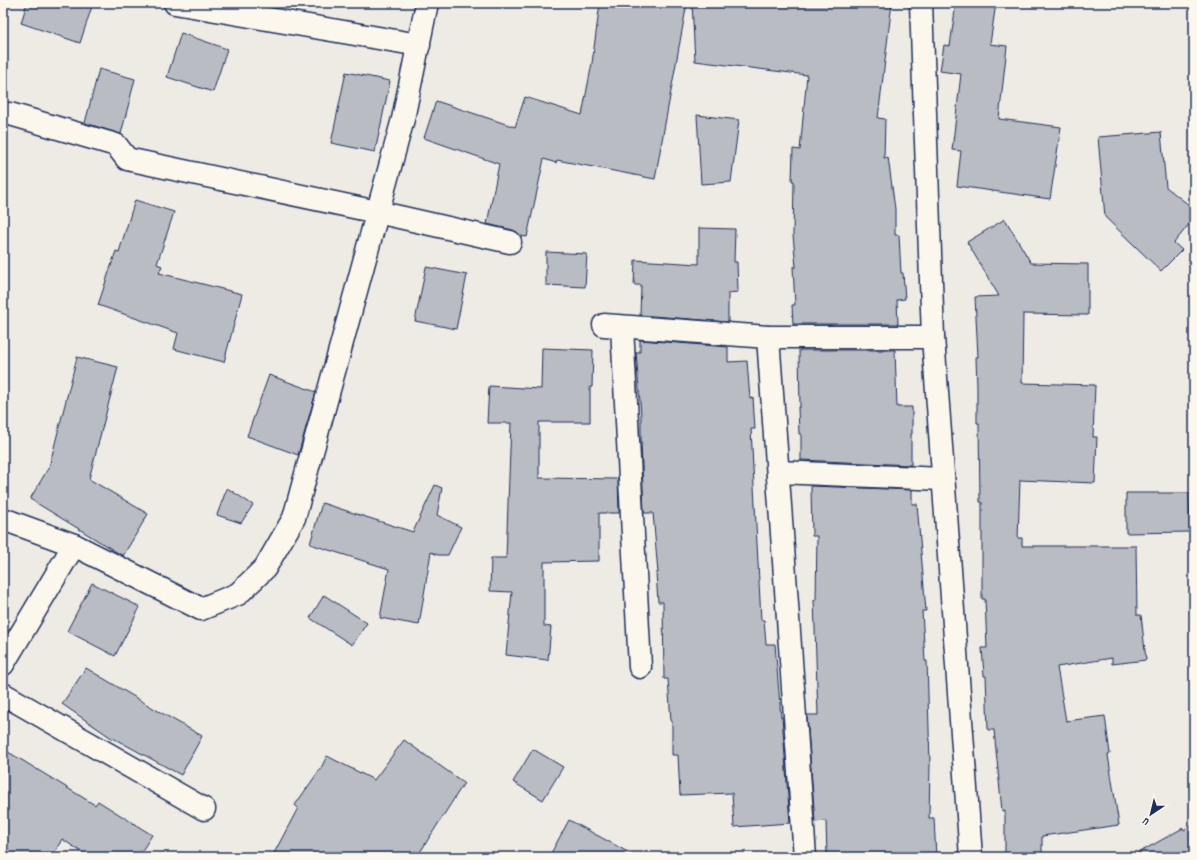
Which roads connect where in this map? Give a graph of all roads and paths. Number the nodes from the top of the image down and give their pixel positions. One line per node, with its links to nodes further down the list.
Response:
1 (176, 3): 4 (street)
2 (427, 3): 4 (street)
3 (921, 3): 9 (street)
4 (418, 45): 6 (street)
5 (10, 114): 6 (street)
6 (377, 212): 7 (street); 13 (street)
7 (510, 242)
8 (768, 337): 9 (street); 10 (street); 15 (street)
9 (933, 337): 11 (street)
10 (778, 472): 11 (street); 18 (street)
11 (943, 479): 19 (street)
12 (3, 519): 13 (street)
13 (74, 545): 14 (street)
14 (3, 664)
15 (640, 667)
16 (3, 694): 17 (street)
17 (204, 810)
18 (805, 857)
19 (971, 857)

